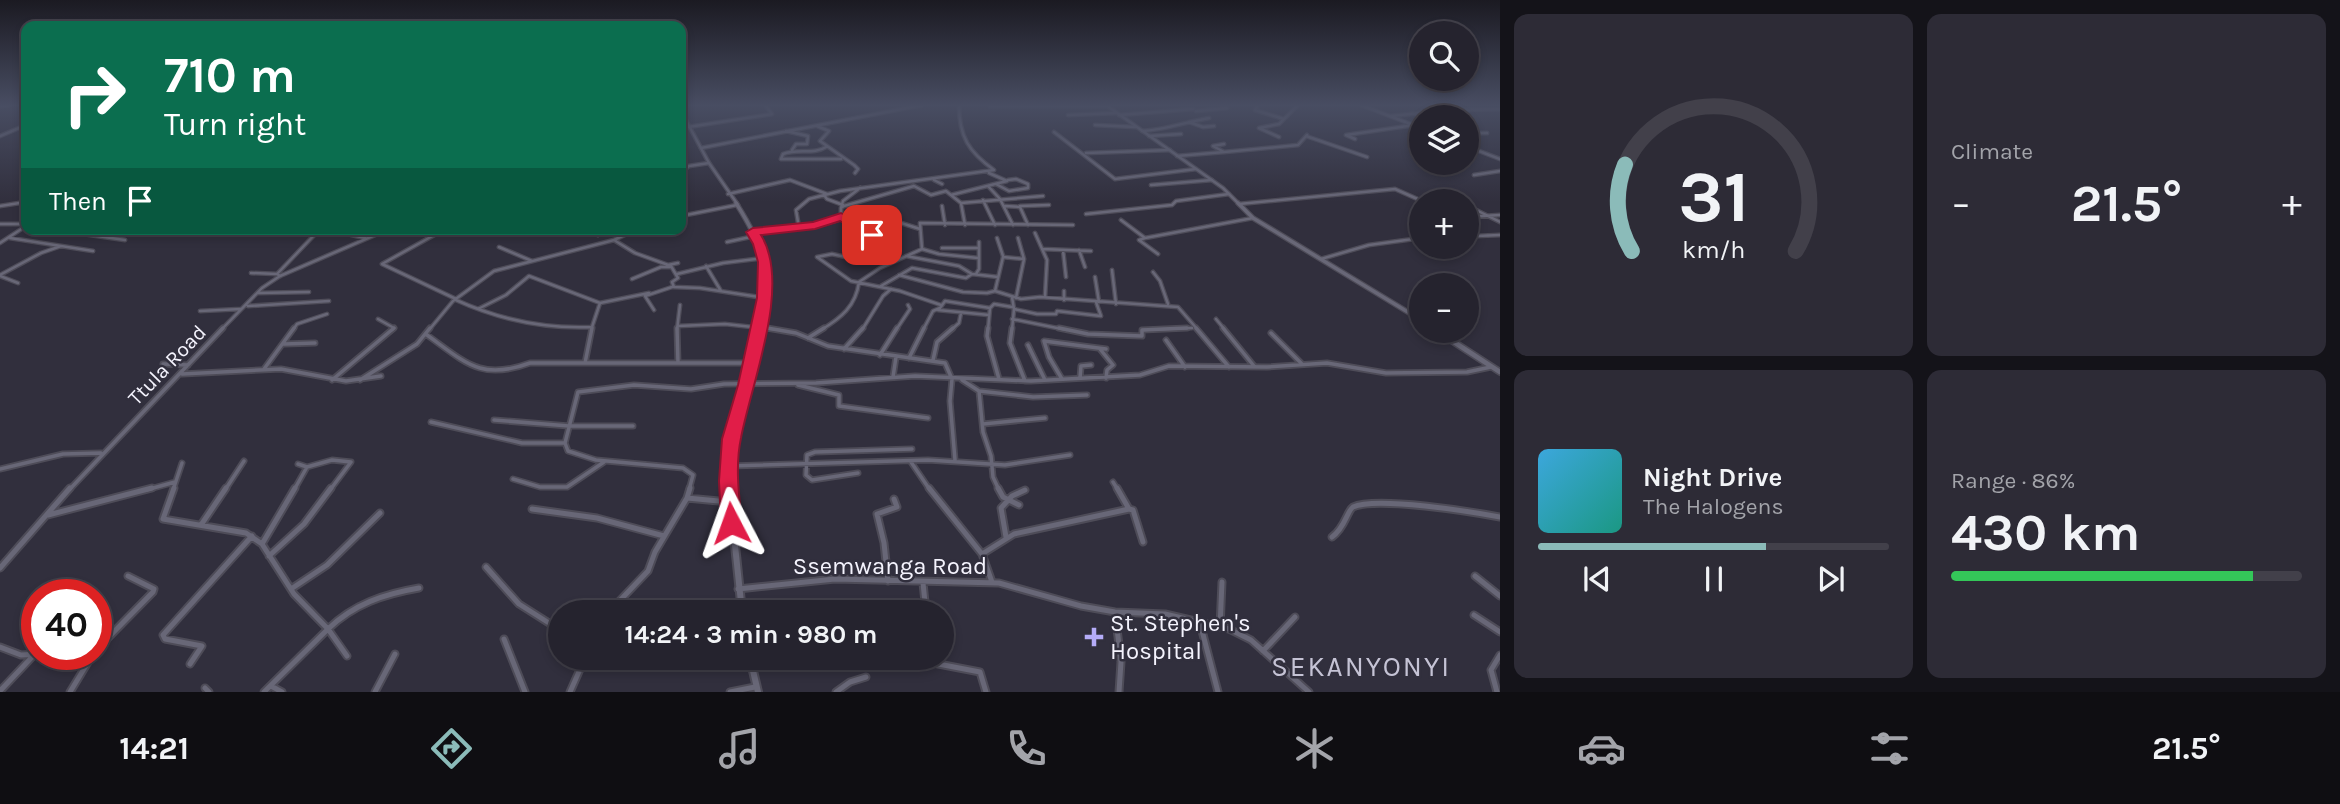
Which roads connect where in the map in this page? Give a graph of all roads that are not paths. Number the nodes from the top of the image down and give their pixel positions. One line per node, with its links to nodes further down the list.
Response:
1 (694, 137): 14 (street)
2 (754, 137): 14 (street)
3 (808, 137): 15 (street)
4 (822, 137): 13 (street)
5 (965, 137): 28 (street)
6 (1061, 137): 19 (street)
7 (1151, 137): 16 (street)
8 (1305, 137): 18 (street)
9 (1313, 137): 21 (street)
10 (1351, 137): 11 (street)
11 (1355, 139)
12 (1224, 144): 18 (street)
13 (826, 147): 15 (street); 22 (street)
14 (700, 148): 24 (street)
15 (792, 150): 22 (street)
16 (1170, 150): 19 (street); 20 (street)
17 (1479, 151): 23 (street)
18 (1224, 152): 20 (street)
19 (1083, 153): 26 (street)
20 (1177, 156): 26 (street)
21 (1367, 157)
22 (841, 159): 29 (street)
23 (1500, 159)
24 (709, 163): 25 (street); 39 (street)
25 (686, 168)
26 (1196, 169): 33 (street)
27 (1500, 171): 30 (street)
28 (987, 172): 31 (street); 32 (street)
29 (855, 173)
30 (1479, 174)
31 (932, 179): 34 (street); 38 (street)
32 (1007, 180): 35 (street); 35 (street)
33 (1212, 180): 36 (street); 40 (street)
34 (942, 184)
35 (996, 184): 37 (street)
36 (1151, 185)
37 (988, 186): 42 (street); 45 (street)
38 (860, 188): 41 (street); 53 (street)
39 (728, 194): 41 (street); 50 (street)
40 (1229, 194): 49 (street); 58 (street)
41 (826, 195): 53 (street); 76 (street)
42 (951, 195): 48 (street); 53 (street)
43 (1043, 196): 45 (street)
44 (1409, 196): 49 (street)
45 (1000, 199): 46 (street); 55 (street)
46 (983, 200): 48 (street); 71 (street)
47 (21, 203): 52 (street)
48 (961, 203): 70 (street)
49 (1239, 204): 64 (street)
50 (738, 205): 59 (street); 80 (street)
51 (1049, 205): 56 (street)
52 (0, 206)
53 (842, 206): 63 (street)
54 (943, 206): 69 (street)
55 (1005, 206): 56 (street); 72 (street)
56 (1018, 206): 73 (street)
57 (1479, 212): 62 (street)
58 (1086, 214)
59 (686, 215)
60 (1500, 215): 62 (street)
61 (1479, 216): 62 (street)
62 (1488, 216): 66 (street)
63 (841, 217): 76 (street); 87 (street)
64 (1253, 218): 93 (street); 115 (street)
65 (1121, 220): 93 (street)
66 (1500, 222)
67 (901, 223): 77 (street)
68 (0, 224): 75 (street)
69 (945, 225): 70 (street); 77 (street)
70 (965, 225): 71 (street)
71 (995, 225): 72 (street)
72 (1013, 225): 73 (street)
73 (1028, 225): 74 (street)
74 (1073, 225)
75 (21, 227)
76 (799, 228): 80 (street)
77 (920, 229): 104 (street)
78 (21, 230): 94 (street)
79 (1035, 233): 105 (street)
80 (754, 234): 100 (street); 113 (street)
81 (90, 235): 97 (street)
82 (315, 235): 128 (street)
83 (351, 235): 95 (street)
84 (376, 235): 95 (street, Ttula Road)
85 (434, 235): 149 (street)
86 (624, 235): 98 (street)
87 (872, 235): 90 (street); 135 (street)
88 (1500, 235): 89 (street)
89 (1479, 236)
90 (868, 237)
91 (1018, 237): 116 (street)
92 (997, 238): 112 (street)
93 (1145, 238): 110 (street)
94 (8, 239): 99 (street); 101 (street)
95 (367, 239): 128 (street, Ttula Road)
96 (1409, 239): 115 (street)
97 (125, 240)
98 (614, 240): 117 (street); 119 (street)
99 (0, 241)
100 (727, 242)
101 (61, 246): 108 (street); 127 (street)
102 (499, 247): 117 (street)
103 (942, 248): 114 (street)
104 (922, 249): 111 (street); 114 (street)
105 (1042, 249): 106 (street); 147 (street)
106 (1063, 250): 107 (street); 131 (street)
107 (1079, 250): 109 (street); 121 (street)
108 (93, 251)
109 (1091, 251)
110 (1158, 254)
111 (904, 256): 126 (street); 135 (street)
112 (1003, 257): 116 (street); 130 (street)
113 (764, 258): 120 (street); 148 (street)
114 (978, 258): 126 (street)
115 (1321, 258): 167 (street)
116 (1024, 259): 146 (street)
117 (533, 261): 149 (street)
118 (678, 263): 119 (street)
119 (669, 266): 125 (street); 133 (street)
120 (706, 266): 125 (street); 140 (street)
121 (1085, 267)
122 (1112, 270): 154 (street)
123 (251, 272): 128 (street)
124 (1153, 272): 155 (street)
125 (677, 274): 136 (street)
126 (974, 274): 129 (street); 130 (street)
127 (0, 275): 134 (street)
128 (279, 275): 143 (street, Ttula Road)
129 (899, 275): 137 (street); 139 (street)
130 (998, 276): 139 (street)
131 (1066, 277)
132 (1095, 277): 152 (street)
133 (632, 278)
134 (18, 282)
135 (859, 282): 137 (street); 179 (street)
136 (674, 287): 140 (street); 144 (street)
137 (881, 287): 138 (street)
138 (891, 289): 158 (street); 185 (street)
139 (995, 290): 146 (street)
140 (721, 291): 148 (street)
141 (1064, 291): 150 (street)
142 (309, 292): 143 (street)
143 (258, 293): 159 (street, Ttula Road)
144 (649, 293): 153 (street); 164 (street)
145 (276, 297): 159 (street)
146 (1014, 297): 147 (street); 161 (street)
147 (1045, 297): 150 (street)
148 (765, 298): 175 (street)
149 (456, 299): 162 (street); 178 (street)
150 (1064, 300): 152 (street)
151 (330, 301): 159 (street)
152 (1098, 302): 154 (street); 161 (street)
153 (600, 303): 162 (street); 174 (street)
154 (1116, 304): 155 (street)
155 (1168, 304): 176 (street)
156 (680, 305): 173 (street)
157 (908, 305): 186 (street)
158 (942, 305): 160 (street); 163 (street)
159 (246, 306): 165 (street); 194 (street, Ttula Road)
160 (990, 308): 161 (street); 169 (street)
161 (1013, 308): 171 (street)
162 (478, 309): 174 (street)
163 (936, 309): 166 (street); 188 (street)
164 (654, 310)
165 (200, 312)
166 (961, 313): 169 (street); 189 (street)
167 (1409, 313)
168 (327, 314): 183 (street)
169 (989, 315): 209 (street)
170 (377, 319): 212 (street)
171 (1012, 319): 176 (street); 215 (street)
172 (1216, 319): 198 (street)
173 (678, 326): 175 (street); 191 (street)
174 (592, 327): 190 (street)
175 (757, 328): 179 (street); 192 (street)
176 (1193, 328): 199 (street)
177 (1271, 333): 196 (street)
178 (427, 335): 190 (street); 213 (street)
179 (808, 338): 185 (street)
180 (1166, 340): 197 (street)
181 (315, 343): 183 (street)
182 (1455, 343): 200 (street)
183 (284, 344): 201 (street)
184 (1028, 345): 214 (street)
185 (844, 349): 186 (street)
186 (880, 355): 187 (street)
187 (896, 357): 188 (street); 205 (street)
188 (909, 358): 189 (street)
189 (932, 361): 207 (street)
190 (585, 363): 191 (street)
191 (680, 363): 192 (street)
192 (751, 363): 218 (street)
193 (163, 364): 194 (street)
194 (190, 364): 203 (street, Ttula Road)
195 (1091, 365): 211 (street)
196 (1302, 365): 198 (street); 200 (street)
197 (1185, 366): 199 (street); 206 (street)
198 (1254, 366): 199 (street)
199 (1229, 367)
200 (1492, 367): 202 (street)
201 (264, 369): 203 (street); 212 (street)
202 (1500, 372)
203 (180, 374): 231 (street, Ttula Road)
204 (380, 376): 213 (street)
205 (893, 377): 207 (street); 217 (street)
206 (1106, 378): 210 (street); 211 (street)
207 (952, 379): 208 (street); 233 (street)
208 (960, 379): 209 (street); 220 (street)
209 (999, 379): 215 (street)
210 (1062, 379): 211 (street); 214 (street)
211 (1079, 379)
212 (332, 380): 213 (street)
213 (360, 380)
214 (1045, 380): 215 (street)
215 (1024, 381)
216 (793, 383): 217 (street); 218 (street); 219 (street)
217 (813, 383): 219 (street)
218 (747, 385): 227 (street); 241 (street)
219 (809, 388): 222 (street)
220 (979, 391): 221 (street); 226 (street)
221 (1087, 395)
222 (928, 418)
223 (1045, 418): 226 (street)
224 (494, 420): 227 (street)
225 (431, 422): 229 (street)
226 (984, 424): 240 (street)
227 (569, 426): 228 (street); 229 (street)
228 (633, 426)
229 (565, 443): 235 (street)
230 (912, 449): 239 (street)
231 (101, 453): 243 (street); 257 (street, Ttula Road)
232 (1070, 455): 240 (street)
233 (955, 460): 236 (street); 240 (street)
234 (244, 461): 259 (street)
235 (606, 461): 245 (street); 249 (street)
236 (909, 461): 239 (street); 266 (street)
237 (182, 463): 246 (street)
238 (298, 464): 242 (street)
239 (804, 465): 241 (street); 244 (street)
240 (991, 465): 251 (street)
241 (729, 466): 252 (street)
242 (307, 467): 265 (street); 267 (street)
243 (0, 469)
244 (858, 473)
245 (513, 479)
246 (175, 482): 257 (street); 259 (street)
247 (1113, 482): 255 (street)
248 (1025, 490): 251 (street)
249 (687, 498): 252 (street); 261 (street)
250 (894, 499): 272 (street)
251 (1007, 501): 253 (street); 262 (street)
252 (729, 502): 278 (street)
253 (1019, 505)
254 (532, 509): 261 (street)
255 (1129, 509): 262 (street); 264 (street)
256 (380, 513): 277 (street)
257 (46, 515): 269 (street, Ttula Road)
258 (1500, 517): 263 (street)
259 (201, 525): 260 (street)
260 (252, 536): 265 (street); 299 (street)
261 (664, 536): 280 (street)
262 (1006, 537): 266 (street)
263 (1332, 537)
264 (1143, 542)
265 (262, 544): 267 (street)
266 (982, 554): 274 (street)
267 (269, 556): 277 (street)
268 (486, 567): 286 (street)
269 (0, 568)
270 (128, 576): 290 (street)
271 (1475, 576): 279 (street)
272 (888, 581): 273 (street, Ssemwanga Road); 278 (street, Ssemwanga Road)
273 (923, 582): 274 (street, Ssemwanga Road); 282 (street)
274 (992, 582): 283 (street, Ssemwanga Road)
275 (1222, 582): 288 (street)
276 (419, 587): 289 (street)
277 (291, 589): 289 (street)
278 (738, 589): 281 (street)
279 (1500, 596)
280 (620, 600)
281 (740, 600)
282 (925, 600)
283 (1115, 612): 287 (street, Ssemwanga Road); 318 (street)
284 (1474, 615): 291 (street)
285 (1295, 617): 294 (street)
286 (548, 622)
287 (1200, 622): 288 (street, Ssemwanga Road); 319 (street)
288 (1220, 627): 294 (street, Ssemwanga Road)
289 (328, 628): 298 (street); 306 (street)
290 (112, 629)
291 (1500, 632)
292 (504, 639): 313 (street)
293 (0, 647): 296 (street)
294 (1264, 651): 320 (street, Ssemwanga Road)
295 (395, 654): 312 (street)
296 (21, 655)
297 (1500, 655): 321 (street)
298 (347, 656)
299 (190, 664)
300 (954, 667): 317 (street)
301 (21, 670): 308 (street)
302 (83, 670): 309 (street)
303 (580, 670): 314 (street)
304 (753, 670): 307 (street)
305 (866, 677): 316 (street)
306 (271, 686): 310 (street); 311 (street)
307 (758, 690): 315 (street)
308 (0, 691)
309 (70, 692)
310 (264, 692)
311 (282, 692)
312 (375, 692)
313 (525, 692)
314 (570, 692)
315 (730, 692)
316 (836, 692)
317 (986, 692)
318 (1119, 692)
319 (1218, 692)
320 (1309, 692)
321 (1497, 692)

